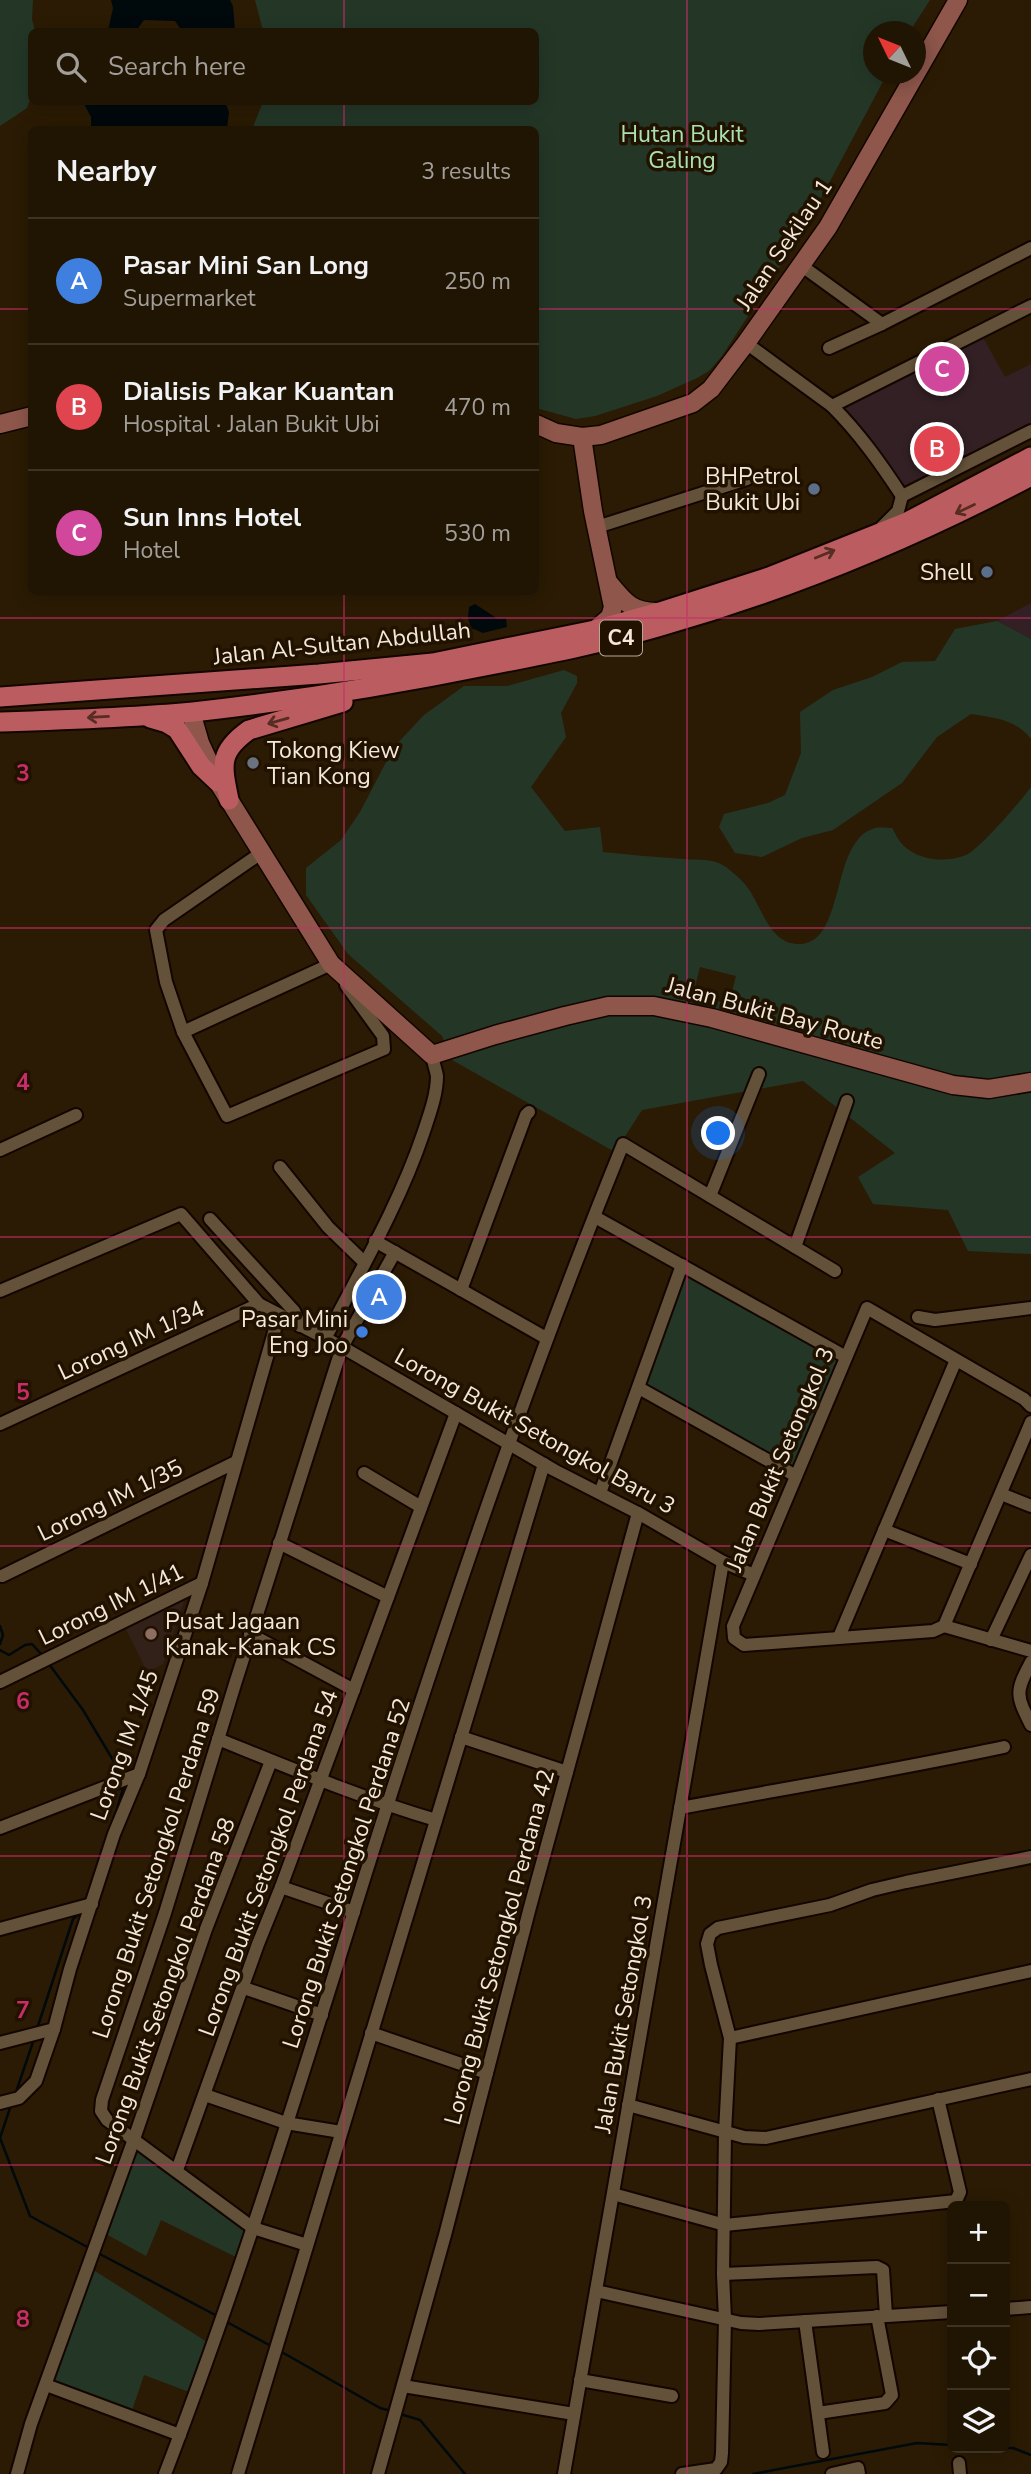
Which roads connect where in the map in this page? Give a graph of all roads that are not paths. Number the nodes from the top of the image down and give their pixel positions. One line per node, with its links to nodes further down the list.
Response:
1 (958, 0): 3 (street, Jalan Sekilau 1)
2 (1031, 248): 5 (street)
3 (802, 266): 5 (street); 6 (street, Jalan Sekilau 1)
4 (1031, 306): 8 (street)
5 (882, 324): 7 (street)
6 (746, 343): 8 (street); 13 (street, Jalan Sekilau 1)
7 (829, 348)
8 (832, 406): 17 (street)
9 (28, 417): 10 (street)
10 (0, 424)
11 (539, 425): 13 (street)
12 (1031, 431): 17 (street)
13 (582, 437): 18 (street)
14 (1031, 457): 19 (main road, Jalan Al-Sultan Abdullah / C4)
15 (1031, 476): 23 (main road, Jalan Al-Sultan Abdullah / C4, one-way to 23)
16 (747, 479): 18 (street)
17 (902, 496): 19 (street)
18 (597, 527): 20 (street)
19 (869, 537): 21 (main road, Jalan Al-Sultan Abdullah / C4, one-way to 19)
20 (609, 583): 21 (street); 22 (street)
21 (660, 612): 22 (main road, Jalan Al-Sultan Abdullah / C4)
22 (595, 630): 23 (main road, Jalan Al-Sultan Abdullah / C4)
23 (436, 669): 24 (main road, Jalan Al-Sultan Abdullah / C4); 26 (main road); 30 (main road, one-way to 30)
24 (0, 697)
25 (0, 706): 26 (main road)
26 (191, 712): 27 (main road); 29 (street)
27 (139, 715): 28 (main road, one-way to 28); 29 (main road)
28 (0, 722)
29 (218, 782): 30 (street)
30 (229, 800): 31 (street)
31 (261, 853): 32 (street); 33 (street)
32 (327, 966): 33 (street); 33 (street); 34 (street)
33 (183, 1032)
34 (432, 1055): 36 (street, Jalan Bukit Bay Route); 45 (street)
35 (759, 1074): 42 (street)
36 (1031, 1082)
37 (846, 1101): 46 (street)
38 (529, 1112): 51 (street)
39 (76, 1115): 40 (street)
40 (0, 1150)
41 (280, 1167): 48 (street)
42 (710, 1196): 43 (street, Lorong Bukit Setongkol Perdana 52); 46 (street)
43 (594, 1217): 49 (street); 59 (street, Lorong Bukit Setongkol Perdana 52)
44 (210, 1219): 57 (street)
45 (375, 1241): 47 (street); 48 (street)
46 (795, 1247): 50 (street)
47 (395, 1252): 51 (street); 60 (street, Lorong Bukit Setongkol Perdana 59)
48 (364, 1262): 58 (street)
49 (682, 1265): 61 (street); 63 (street)
50 (835, 1271)
51 (461, 1290): 59 (street)
52 (0, 1292): 53 (street)
53 (259, 1304): 55 (street); 67 (street, Lorong IM 1/34)
54 (1031, 1308): 56 (street)
55 (279, 1315): 57 (street, Lorong Bukit Setongkol Baru 3); 69 (street, Lorong IM 1/45)
56 (918, 1317)
57 (300, 1326): 58 (street, Lorong Bukit Setongkol Baru 3)
58 (326, 1337): 60 (street, Lorong Bukit Setongkol Baru 3)
59 (546, 1338): 68 (street, Lorong Bukit Setongkol Perdana 52)
60 (342, 1347): 65 (street, Lorong Bukit Setongkol Baru 3); 79 (street, Lorong Bukit Setongkol Perdana 59)
61 (846, 1357): 62 (street, Jalan Bukit Setongkol 3); 72 (street, Jalan Bukit Setongkol 3)
62 (956, 1360): 64 (street); 78 (street)
63 (639, 1388): 72 (street); 73 (street)
64 (1031, 1406)
65 (456, 1413): 68 (street, Lorong Bukit Setongkol Baru 3); 76 (street, Lorong Bukit Setongkol Perdana 54)
66 (1031, 1422): 74 (street)
67 (0, 1424)
68 (508, 1443): 70 (street, Lorong Bukit Setongkol Baru 3); 103 (street, Lorong Bukit Setongkol Perdana 52)
69 (236, 1462): 84 (street, Lorong IM 1/35); 85 (street, Lorong IM 1/45)
70 (544, 1464): 73 (street, Lorong Bukit Setongkol Baru 3); 96 (street)
71 (364, 1473): 76 (street)
72 (796, 1476): 83 (street, Jalan Bukit Setongkol 3)
73 (600, 1493): 77 (street, Lorong Bukit Setongkol Baru 3)
74 (1001, 1494): 75 (street); 82 (street)
75 (1031, 1506)
76 (421, 1507): 86 (street, Lorong Bukit Setongkol Perdana 54)
77 (638, 1513): 81 (street, Lorong Bukit Setongkol Baru 3); 100 (street, Lorong Bukit Setongkol Perdana 42)
78 (884, 1530): 82 (street); 89 (street)
79 (279, 1543): 86 (street); 88 (street, Lorong Bukit Setongkol Perdana 59)
80 (1031, 1555): 90 (street)
81 (723, 1562): 83 (street, Lorong Bukit Setongkol Baru 3); 104 (street, Jalan Bukit Setongkol 3)
82 (971, 1564): 87 (street)
83 (754, 1575): 89 (street, Jalan Bukit Setongkol 3)
84 (2, 1576)
85 (202, 1583): 93 (street, Lorong IM 1/41); 101 (street, Lorong IM 1/45)
86 (388, 1597): 94 (street, Lorong Bukit Setongkol Perdana 54)
87 (939, 1629): 89 (street); 90 (street)
88 (250, 1634): 94 (street); 97 (street, Lorong Bukit Setongkol Perdana 59)
89 (839, 1637)
90 (991, 1640): 91 (street)
91 (1031, 1651)
92 (1031, 1662): 95 (street)
93 (0, 1682)
94 (354, 1690): 102 (street, Lorong Bukit Setongkol Perdana 54)
95 (1031, 1725)
96 (461, 1737): 100 (street); 105 (street)
97 (218, 1739): 99 (street); 128 (street, Lorong Bukit Setongkol Perdana 59)
98 (1004, 1747): 104 (street)
99 (271, 1761): 102 (street); 128 (street, Lorong Bukit Setongkol Perdana 58)
100 (567, 1772): 119 (street, Lorong Bukit Setongkol Perdana 42)
101 (139, 1774): 106 (street); 109 (street, Lorong IM 1/45)
102 (320, 1781): 103 (street); 108 (street, Lorong Bukit Setongkol Perdana 54)
103 (389, 1806): 105 (street); 110 (street, Lorong Bukit Setongkol Perdana 52)
104 (680, 1808): 124 (street, Jalan Bukit Setongkol 3)
105 (436, 1820): 116 (street)
106 (0, 1828)
107 (1031, 1857): 117 (street)
108 (281, 1886): 110 (street); 113 (street, Lorong Bukit Setongkol Perdana 54)
109 (87, 1905): 111 (street); 115 (street, Lorong IM 1/45)
110 (354, 1912): 114 (street, Lorong Bukit Setongkol Perdana 52)
111 (0, 1929)
112 (1031, 1971): 117 (street)
113 (244, 1988): 114 (street); 121 (street, Lorong Bukit Setongkol Perdana 54)
114 (322, 2015): 125 (street, Lorong Bukit Setongkol Perdana 52)
115 (53, 2029): 118 (street); 123 (street, Lorong IM 1/45)
116 (371, 2034): 119 (street); 126 (street)
117 (730, 2042): 127 (street)
118 (0, 2043)
119 (487, 2073): 144 (street, Lorong Bukit Setongkol Perdana 42)
120 (1031, 2079): 122 (street)
121 (205, 2095): 125 (street); 129 (street, Lorong Bukit Setongkol Perdana 54)
122 (938, 2099): 127 (street); 131 (street)
123 (9, 2101)
124 (628, 2105): 127 (street); 130 (street, Jalan Bukit Setongkol 3)
125 (286, 2123): 126 (street); 132 (street, Lorong Bukit Setongkol Perdana 52)
126 (341, 2132): 133 (street)
127 (725, 2132): 131 (street)
128 (134, 2139): 129 (street, Lorong Bukit Setongkol Perdana 59); 143 (street, Lorong Bukit Setongkol Perdana 58)
129 (177, 2170): 132 (street, Lorong Bukit Setongkol Perdana 59)
130 (613, 2194): 131 (street); 135 (street, Jalan Bukit Setongkol 3)
131 (725, 2225): 134 (street)
132 (253, 2228): 133 (street, Lorong Bukit Setongkol Perdana 59); 148 (street, Lorong Bukit Setongkol Perdana 52)
133 (307, 2245): 152 (street)
134 (723, 2274): 139 (street); 140 (street)
135 (596, 2291): 140 (street); 142 (street, Jalan Bukit Setongkol 3)
136 (1031, 2307): 137 (street)
137 (1010, 2309)
138 (947, 2312): 139 (street)
139 (882, 2315): 141 (street); 146 (street)
140 (725, 2319): 141 (street); 155 (street)
141 (805, 2321): 146 (street)
142 (580, 2380): 145 (street); 147 (street, Jalan Bukit Setongkol 3)
143 (46, 2385): 148 (street); 150 (street, Lorong Bukit Setongkol Perdana 58)
144 (402, 2391): 147 (street); 153 (street, Lorong Bukit Setongkol Perdana 42)
145 (672, 2396)
146 (818, 2413): 149 (street)
147 (574, 2414): 154 (street, Jalan Bukit Setongkol 3)
148 (180, 2435): 151 (street, Lorong Bukit Setongkol Perdana 52)
149 (823, 2452)
150 (17, 2474)
151 (165, 2474)
152 (238, 2474)
153 (378, 2474)
154 (564, 2474)
155 (682, 2474)
156 (832, 2474): 157 (street)
157 (859, 2474)

